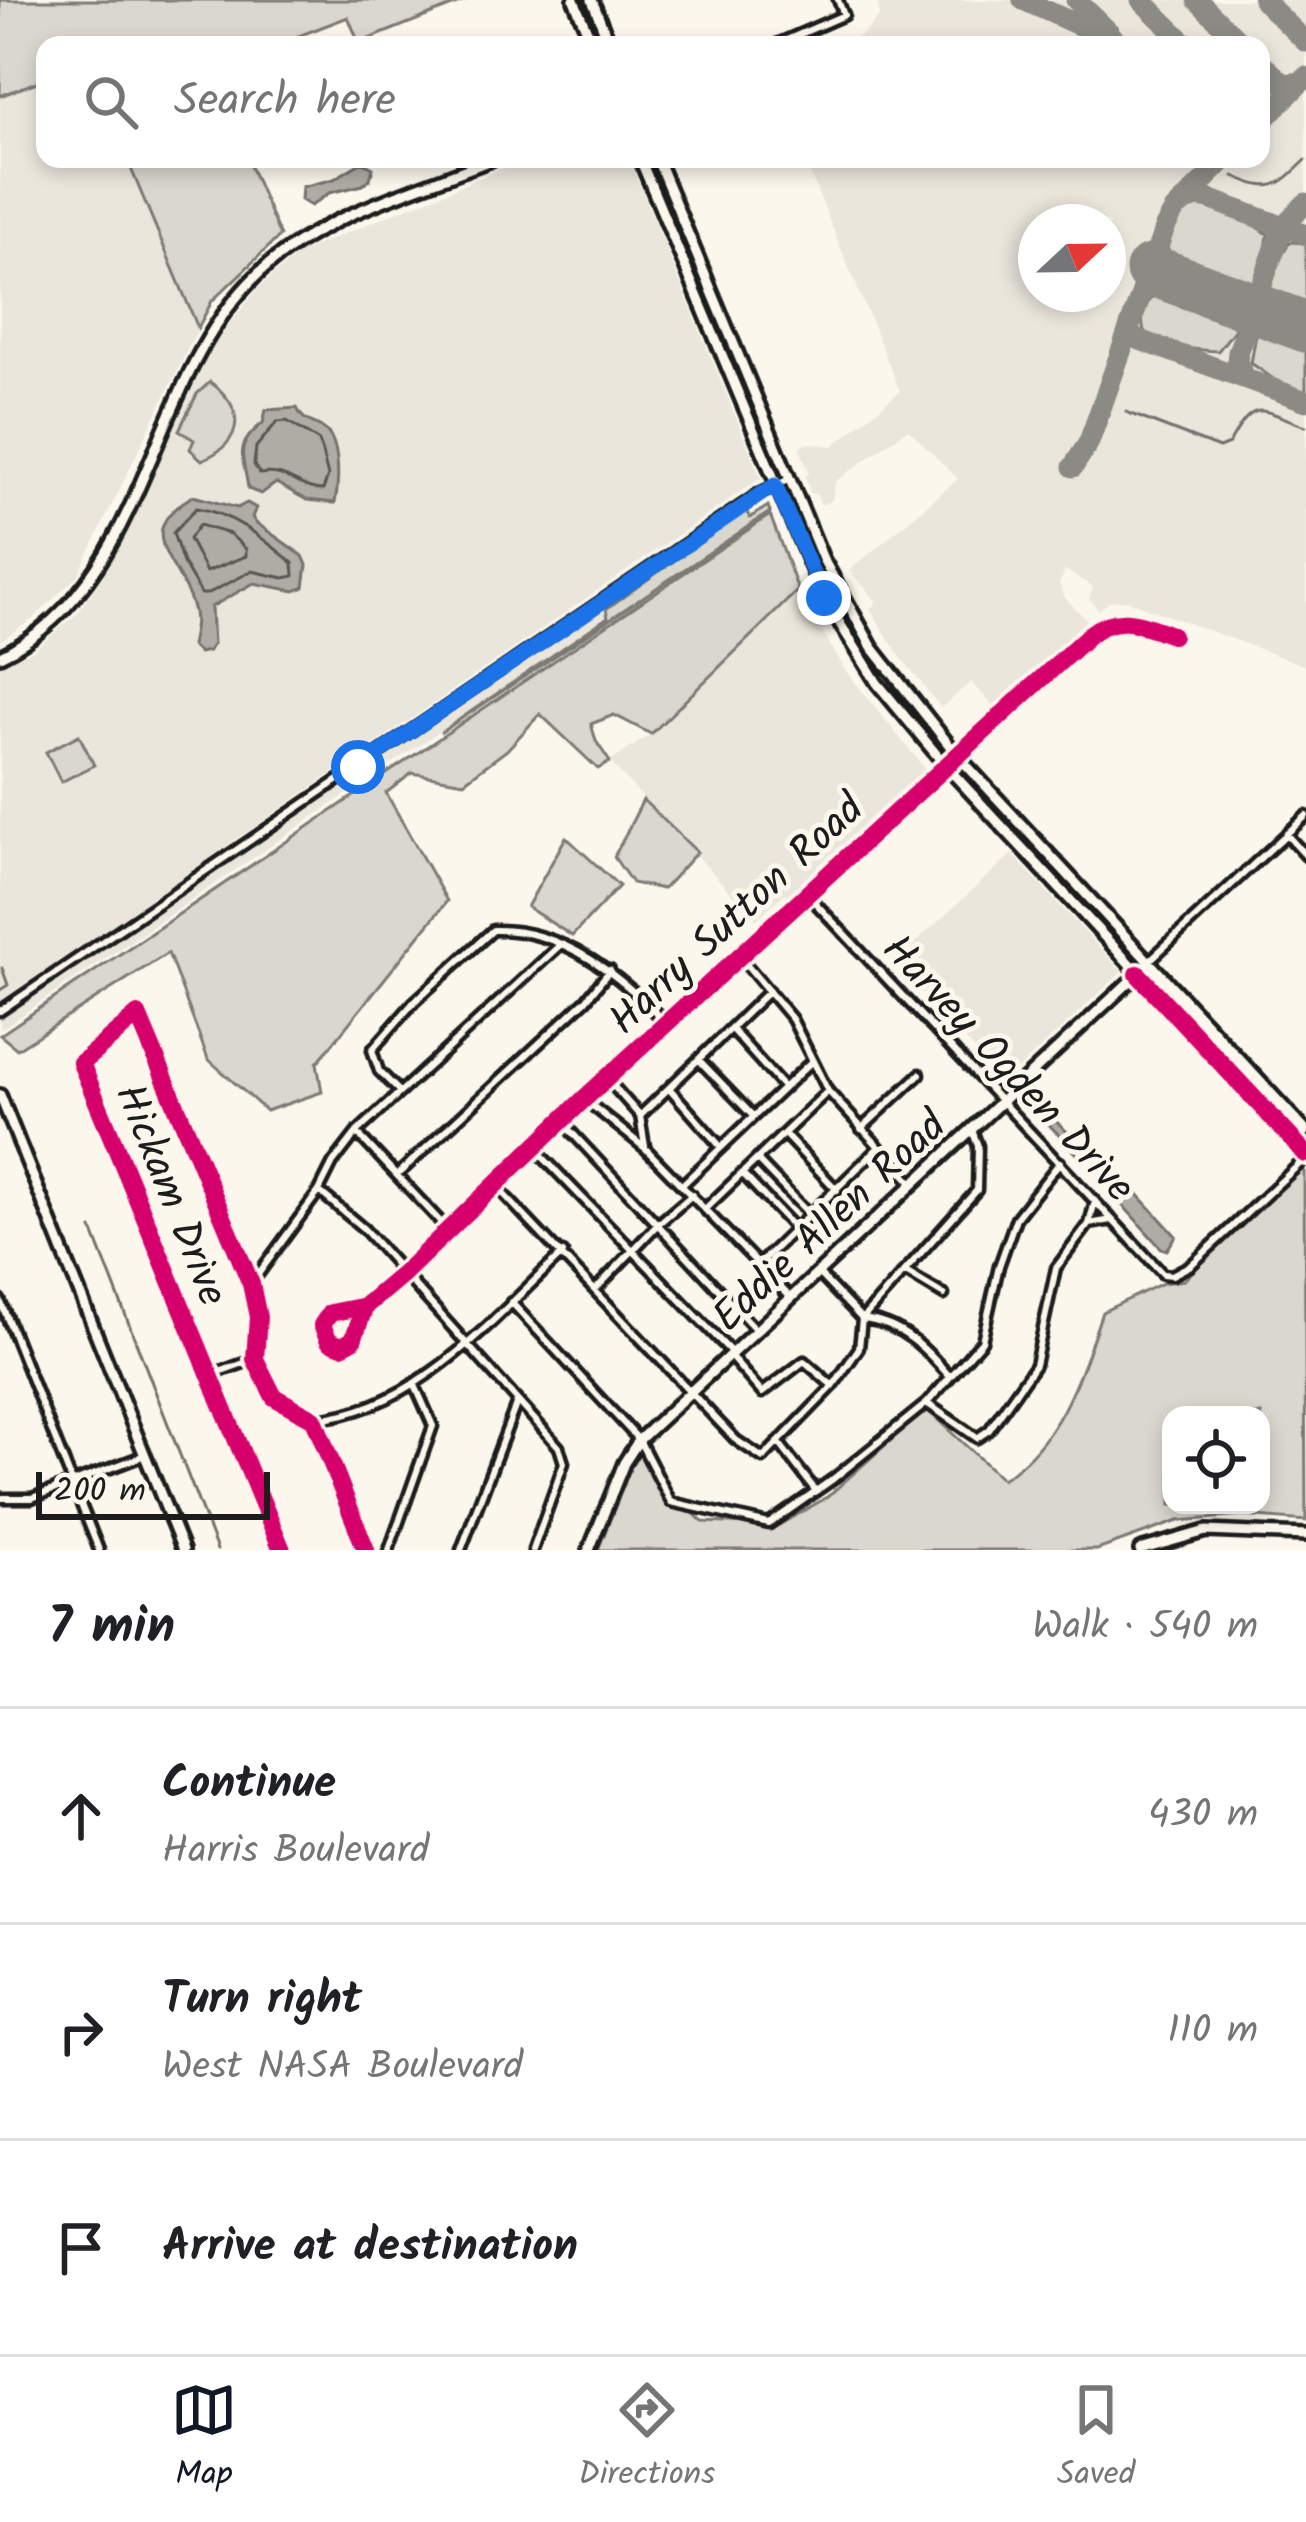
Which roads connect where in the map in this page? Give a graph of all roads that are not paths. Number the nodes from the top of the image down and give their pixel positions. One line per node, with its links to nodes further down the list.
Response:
1 (574, 0): 4 (main road)
2 (592, 0): 5 (main road)
3 (838, 0): 6 (street)
4 (588, 36)
5 (606, 36)
6 (796, 36)
7 (472, 168): 15 (main road)
8 (644, 168): 11 (main road)
9 (662, 168): 10 (main road)
10 (742, 362): 11 (main road); 12 (main road)
11 (727, 368): 13 (main road)
12 (790, 479): 13 (street); 16 (main road)
13 (775, 485): 17 (main road); 28 (street)
14 (1172, 635): 16 (street, Harry Sutton Road)
15 (0, 656)
16 (957, 755): 17 (street, Harry Sutton Road); 24 (main road)
17 (946, 766): 21 (street, Harry Sutton Road); 26 (main road)
18 (1306, 816): 19 (street)
19 (1286, 834): 20 (street); 24 (street)
20 (1306, 856)
21 (807, 894): 23 (street, Harry Sutton Road); 41 (street, Harvey Ogden Drive)
22 (560, 945): 25 (street); 37 (street); 37 (street)
23 (740, 957): 27 (street); 29 (street, Harry Sutton Road)
24 (1148, 962): 26 (main road, Eddie Allen Road); 47 (main road)
25 (610, 970): 29 (street); 58 (street)
26 (1138, 974): 41 (main road, Eddie Allen Road); 54 (main road)
27 (770, 991): 30 (street); 32 (street)
28 (0, 1011)
29 (668, 1025): 34 (street, Harry Sutton Road)
30 (732, 1030): 31 (street); 35 (street)
31 (699, 1060): 36 (street); 42 (street)
32 (811, 1062): 35 (street); 38 (street)
33 (920, 1074): 45 (street)
34 (608, 1079): 40 (street, Harry Sutton Road); 43 (street)
35 (783, 1087): 42 (street)
36 (669, 1088): 43 (street); 50 (street)
37 (398, 1090): 48 (street)
38 (828, 1091): 45 (street); 49 (street)
39 (0, 1095): 101 (main road)
40 (584, 1100): 44 (street, Harry Sutton Road); 53 (street)
41 (1002, 1103): 46 (main road, Eddie Allen Road); 56 (street, Harvey Ogden Drive)
42 (752, 1115): 50 (street)
43 (640, 1116): 53 (street)
44 (562, 1122): 52 (street, Harry Sutton Road); 69 (street)
45 (861, 1130): 51 (street)
46 (972, 1130): 59 (main road, Eddie Allen Road); 76 (street)
47 (1306, 1131)
48 (357, 1132): 58 (street); 63 (street)
49 (785, 1135): 55 (street); 62 (street)
50 (721, 1147): 60 (street)
51 (878, 1148): 59 (street); 62 (street)
52 (535, 1149): 61 (street, Harry Sutton Road); 73 (street)
53 (646, 1149): 60 (street)
54 (1306, 1156): 68 (street, Harvey Ogden Drive)
55 (757, 1160): 57 (street); 67 (street)
56 (1060, 1162): 65 (street, Harvey Ogden Drive); 92 (street)
57 (742, 1173): 66 (street); 71 (street)
58 (397, 1175): 72 (street)
59 (913, 1184): 77 (main road, Eddie Allen Road)
60 (682, 1185): 64 (street)
61 (496, 1186): 72 (street, Harry Sutton Road); 74 (street)
62 (837, 1190): 67 (street)
63 (320, 1191): 78 (street); 79 (street)
64 (692, 1196): 66 (street); 69 (street)
65 (1095, 1201): 68 (street, Harvey Ogden Drive); 70 (street)
66 (706, 1208): 75 (street)
67 (810, 1214): 71 (street)
68 (1112, 1220): 70 (street)
69 (658, 1224): 73 (street); 87 (street)
70 (1089, 1224): 97 (street)
71 (795, 1229): 75 (street)
72 (450, 1232): 78 (street, Harry Sutton Road)
73 (634, 1249): 80 (street); 89 (street)
74 (563, 1253): 80 (street); 84 (street)
75 (760, 1264): 82 (street)
76 (904, 1271): 81 (street); 86 (street)
77 (818, 1273): 82 (main road, Eddie Allen Road); 86 (street)
78 (403, 1274): 85 (street, Harry Sutton Road); 88 (street)
79 (250, 1284): 90 (street); 91 (street, Hickam Drive)
80 (596, 1289): 95 (street)
81 (944, 1295)
82 (791, 1298): 87 (main road, Eddie Allen Road)
83 (0, 1300): 102 (street)
84 (511, 1302): 88 (street); 99 (street)
85 (365, 1306): 85 (street, Harry Sutton Road)
86 (862, 1319): 92 (street); 94 (street)
87 (757, 1331): 89 (main road, Eddie Allen Road)
88 (466, 1345): 93 (street); 96 (street)
89 (731, 1355): 94 (street); 95 (main road, Eddie Allen Road)
90 (255, 1359): 91 (street); 98 (street)
91 (208, 1376): 108 (street, Hickam Drive)
92 (950, 1378): 97 (street)
93 (414, 1383): 98 (street); 110 (street)
94 (833, 1386): 100 (street)
95 (691, 1394): 99 (main road, Eddie Allen Road); 100 (street)
96 (517, 1402): 111 (street); 112 (street)
97 (927, 1403): 103 (street)
98 (314, 1419): 109 (street)
99 (639, 1440): 103 (street); 113 (main road, Eddie Allen Road)
100 (779, 1443): 103 (street)
101 (145, 1455): 102 (street); 107 (main road)
102 (72, 1484): 104 (street); 106 (street)
103 (816, 1491)
104 (0, 1498)
105 (1306, 1535): 114 (main road)
106 (98, 1550)
107 (183, 1550)
108 (282, 1550)
109 (367, 1550)
110 (389, 1550)
111 (461, 1550)
112 (532, 1550)
113 (589, 1550)
114 (1140, 1550)

